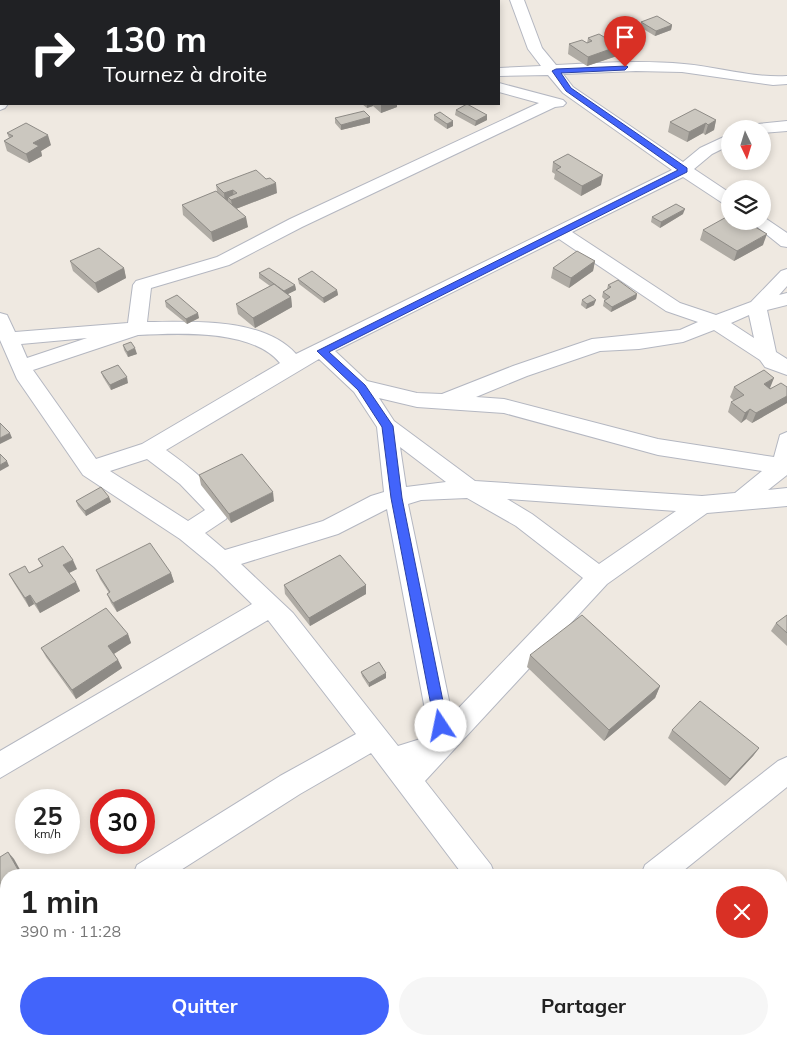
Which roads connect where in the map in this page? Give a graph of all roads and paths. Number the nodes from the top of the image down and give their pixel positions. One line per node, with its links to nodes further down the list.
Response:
1 (517, 0): 2 (street)
2 (556, 71): 3 (street); 4 (street); 7 (street)
3 (500, 72)
4 (787, 80)
5 (500, 87): 6 (street)
6 (553, 102): 7 (street); 23 (street)
7 (600, 113): 11 (street)
8 (787, 126): 9 (street)
9 (771, 128)
10 (721, 144): 11 (street)
11 (684, 170): 12 (street); 15 (street)
12 (721, 194)
13 (771, 225): 16 (street)
14 (771, 229): 17 (street)
15 (560, 232): 21 (street); 24 (street)
16 (787, 232)
17 (787, 242)
18 (787, 275): 20 (street)
19 (787, 299): 20 (street)
20 (757, 307): 21 (street); 25 (street)
21 (714, 321): 25 (street); 31 (street)
22 (4, 329): 23 (street); 27 (street)
23 (136, 329): 26 (street); 27 (street)
24 (322, 351): 26 (street); 30 (street)
25 (767, 355): 28 (street); 29 (street)
26 (293, 364): 34 (street)
27 (21, 367): 36 (street)
28 (787, 368)
29 (787, 382)
30 (361, 387): 31 (street); 32 (street)
31 (445, 402): 35 (street)
32 (387, 426): 37 (street); 38 (street)
33 (787, 440): 35 (street)
34 (150, 450): 36 (street); 42 (street)
35 (785, 466): 40 (street)
36 (91, 470): 42 (street)
37 (470, 489): 38 (street); 41 (street); 44 (street)
38 (396, 498): 43 (street); 47 (street)
39 (787, 498): 40 (street)
40 (738, 503): 41 (street)
41 (702, 505): 44 (street)
42 (188, 533): 43 (street)
43 (222, 560): 45 (street)
44 (599, 577): 47 (street)
45 (270, 606): 46 (street); 49 (street)
46 (374, 737): 48 (street); 52 (street)
47 (445, 743): 48 (street); 51 (street)
48 (393, 760): 51 (street)
49 (0, 765)
50 (787, 770): 54 (street)
51 (408, 780): 53 (street)
52 (162, 869)
53 (476, 869)
54 (663, 869)

